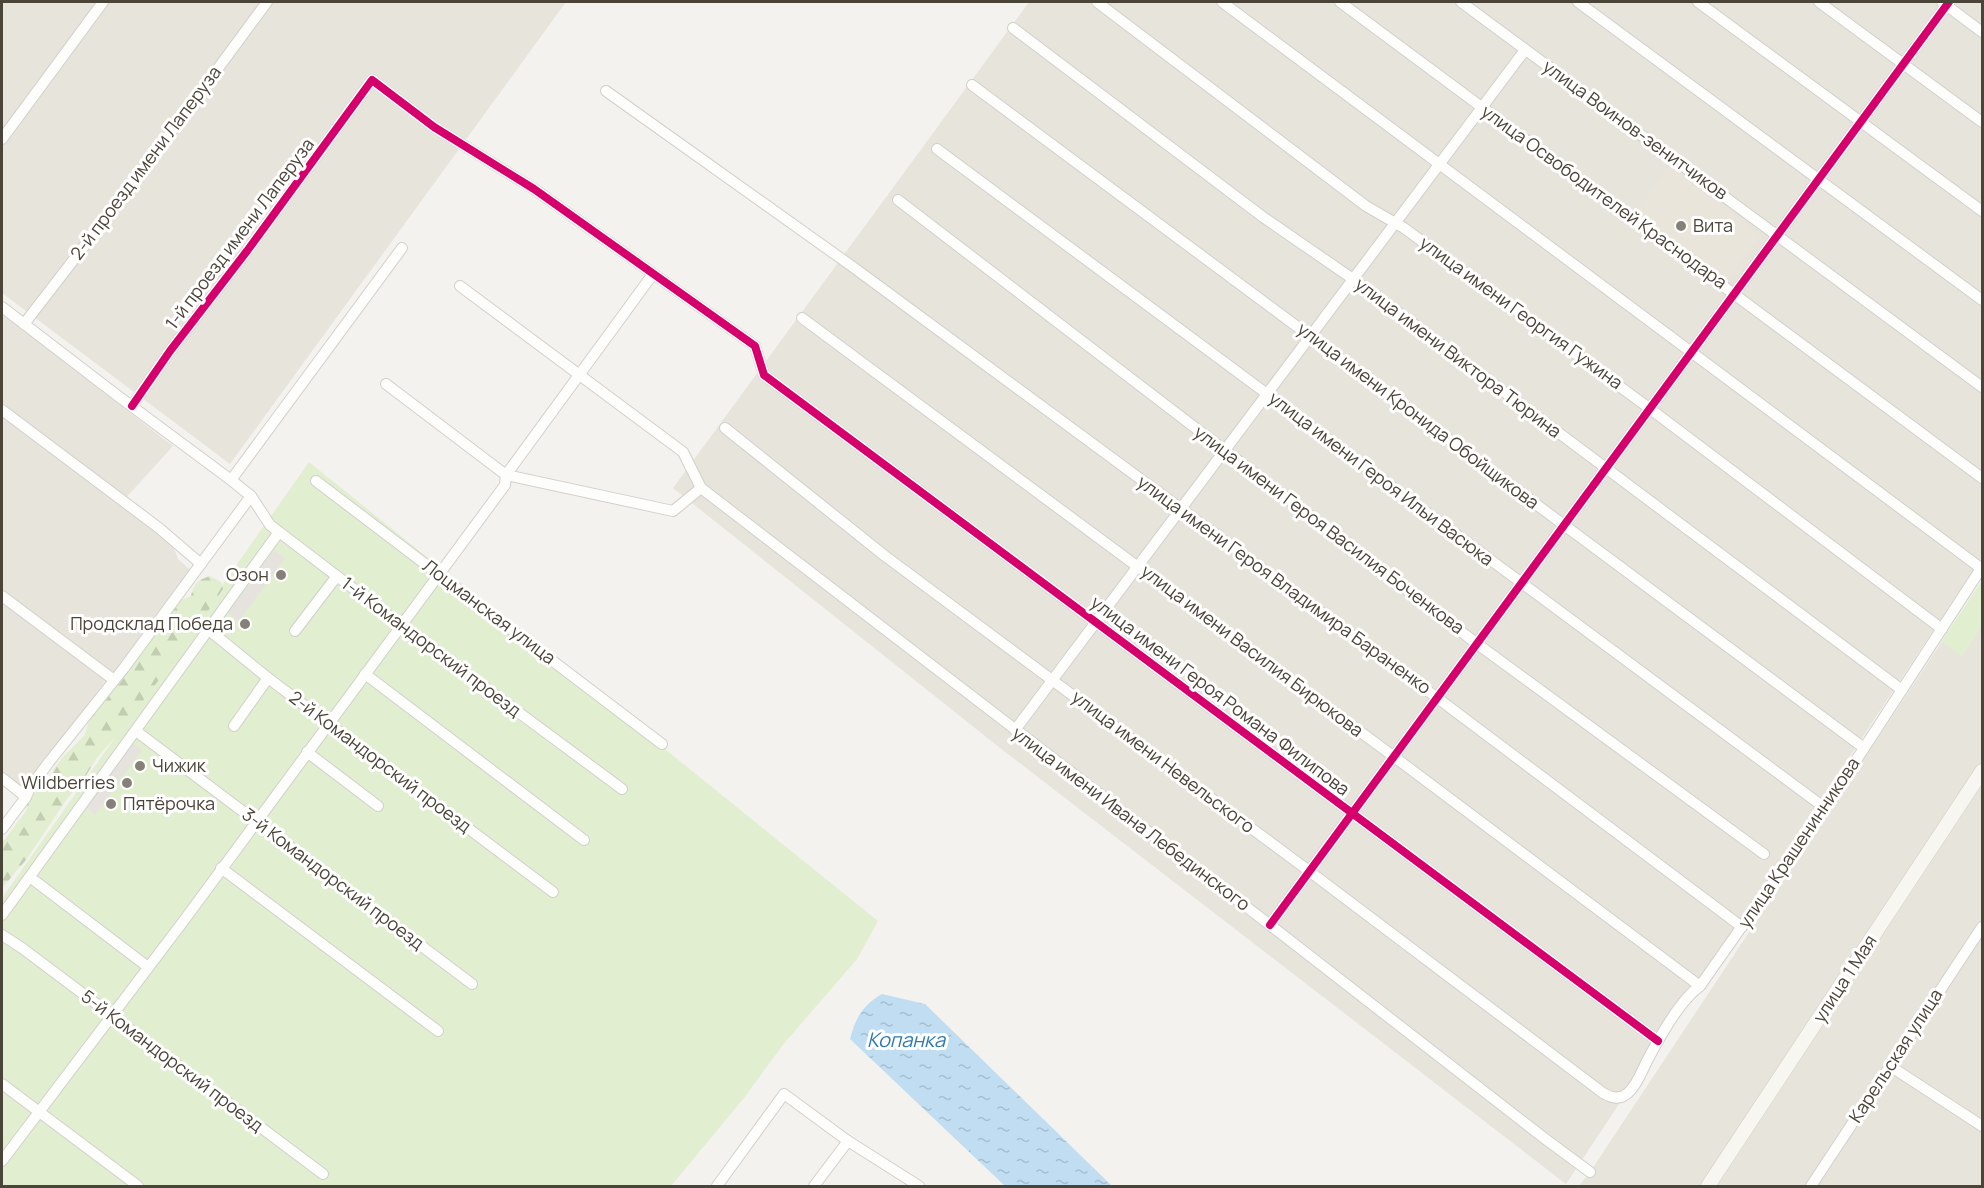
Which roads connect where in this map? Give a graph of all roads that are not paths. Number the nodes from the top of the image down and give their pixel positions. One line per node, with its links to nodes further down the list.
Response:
1 (103, 2): 20 (street)
2 (267, 2): 36 (street, 2-й проезд имени Лаперуза)
3 (1097, 2): 26 (street, улица имени Георгия Гужина)
4 (1222, 2): 22 (street)
5 (1340, 2): 17 (street, улица Освободителей Краснодара)
6 (1461, 2): 13 (street, улица Воинов-зенитчиков)
7 (1578, 2): 23 (street)
8 (1698, 2): 18 (street)
9 (1819, 2): 14 (street)
10 (1946, 3): 12 (street); 14 (street)
11 (1013, 28): 30 (street, улица имени Виктора Тюрина)
12 (1983, 32)
13 (1525, 50): 17 (street); 27 (street, улица Воинов-зенитчиков)
14 (1904, 64): 18 (street); 19 (street)
15 (972, 85): 37 (street, улица имени Кронида Обойщикова)
16 (606, 91): 55 (street, улица имени Героя Владимира Бараненко)
17 (1482, 108): 22 (street); 32 (street, улица Освободителей Краснодара)
18 (1861, 122): 23 (street); 25 (street)
19 (1983, 122)
20 (2, 139)
21 (937, 150): 42 (street, улица имени Героя Ильи Васюка)
22 (1440, 164): 26 (street); 38 (street)
23 (1819, 178): 27 (street); 33 (street)
24 (898, 200): 47 (street, улица имени Героя Василия Боченкова)
25 (1983, 211)
26 (1396, 223): 30 (street); 44 (street, улица имени Георгия Гужина)
27 (1778, 234): 32 (street); 41 (street, улица Воинов-зенитчиков)
28 (402, 248): 51 (street)
29 (653, 274): 39 (street); 43 (street, 1-й проезд имени Лаперуза); 65 (street, улица имени Героя Романа Филипова)
30 (1353, 279): 37 (street); 48 (street, улица имени Виктора Тюрина)
31 (460, 286): 39 (street)
32 (1735, 292): 38 (street); 50 (street, улица Освободителей Краснодара)
33 (1983, 300)
34 (2, 307): 36 (street, 1-й Командорский проезд)
35 (802, 318): 59 (street, улица имени Василия Бирюкова)
36 (24, 324): 43 (street, 1-й Командорский проезд)
37 (1310, 336): 42 (street); 56 (street, улица имени Кронида Обойщикова)
38 (1691, 351): 44 (street); 60 (street)
39 (580, 375): 49 (street); 53 (street)
40 (386, 384): 49 (street)
41 (1983, 387)
42 (1267, 394): 47 (street); 63 (street, улица имени Героя Ильи Васюка)
43 (132, 406): 51 (street, 1-й Командорский проезд)
44 (1649, 408): 48 (street); 67 (street, улица имени Георгия Гужина)
45 (2, 410): 58 (street)
46 (725, 428): 73 (street, улица имени Невельского)
47 (1225, 450): 55 (street); 70 (street, улица имени Героя Василия Боченкова)
48 (1605, 468): 56 (street); 75 (street, улица имени Виктора Тюрина)
49 (506, 475): 53 (street); 61 (street)
50 (1983, 478)
51 (231, 480): 54 (street, 1-й Командорский проезд)
52 (316, 481): 61 (street, Лоцманская улица)
53 (701, 488): 79 (street, улица имени Ивана Лебединского)
54 (251, 496): 57 (street, 1-й Командорский проезд); 58 (street)
55 (1181, 509): 59 (street); 76 (street, улица имени Героя Владимира Бараненко)
56 (1564, 524): 63 (street); 82 (street, улица имени Кронида Обойщикова)
57 (279, 532): 62 (street, 1-й Командорский проезд); 68 (street)
58 (201, 564): 74 (street)
59 (1138, 566): 65 (street); 84 (street, улица имени Василия Бирюкова)
60 (1982, 568): 67 (street, улица Крашенинникова)
61 (439, 574): 66 (street); 81 (street, Лоцманская улица)
62 (337, 576): 66 (street, 1-й Командорский проезд); 69 (street)
63 (1521, 583): 70 (street); 90 (street, улица имени Героя Ильи Васюка)
64 (2, 596): 74 (street)
65 (1096, 622): 73 (street); 91 (street, улица имени Героя Романа Филипова)
66 (401, 625): 71 (street); 87 (street, 1-й Командорский проезд)
67 (1942, 629): 75 (street, улица Крашенинникова)
68 (209, 630): 72 (street, 2-й Командорский проезд); 80 (street)
69 (295, 631)
70 (1476, 643): 76 (street); 95 (street, улица имени Героя Василия Боченкова)
71 (365, 674): 77 (street); 94 (street)
72 (268, 678): 77 (street, 2-й Командорский проезд); 78 (street)
73 (1052, 679): 79 (street); 97 (street, улица имени Невельского)
74 (114, 680): 88 (street)
75 (1902, 690): 82 (street, улица Крашенинникова)
76 (1436, 697): 84 (street); 102 (street, улица имени Героя Владимира Бараненко)
77 (329, 722): 83 (street); 99 (street, 2-й Командорский проезд)
78 (234, 726)
79 (1015, 730): 101 (street, улица имени Ивана Лебединского)
80 (136, 731): 92 (street, 3-й Командорский проезд); 100 (street)
81 (662, 744)
82 (1864, 748): 90 (street, улица Крашенинникова)
83 (307, 752): 89 (street); 92 (street)
84 (1393, 756): 91 (street); 107 (street, улица имени Василия Бирюкова)
85 (1983, 771): 124 (street, улица 1 Мая)
86 (2, 778): 88 (street)
87 (622, 789)
88 (27, 796): 93 (street)
89 (378, 806)
90 (1825, 808): 102 (street, улица Крашенинникова)
91 (1352, 813): 97 (street); 110 (street, улица имени Героя Романа Филипова)
92 (256, 821): 96 (street); 106 (street, 3-й Командорский проезд)
93 (2, 829)
94 (584, 840)
95 (1764, 854)
96 (221, 868): 105 (street); 109 (street)
97 (1309, 871): 101 (street); 113 (street, улица имени Невельского)
98 (34, 881): 105 (street)
99 (553, 892)
100 (2, 915)
101 (1270, 925): 118 (street, улица имени Ивана Лебединского)
102 (1742, 927): 107 (street, улица Крашенинникова)
103 (1981, 934): 111 (street, Карельская улица)
104 (2, 936): 108 (street, 5-й Командорский проезд)
105 (148, 967): 108 (street)
106 (472, 984)
107 (1700, 986): 110 (street, улица Крашенинникова)
108 (111, 1015): 114 (street); 119 (street, 5-й Командорский проезд)
109 (438, 1031)
110 (1658, 1041): 113 (street, улица Крашенинникова)
111 (1890, 1066): 115 (street); 125 (street, Карельская улица)
112 (2, 1084): 114 (street)
113 (1603, 1093)
114 (38, 1112): 117 (street); 120 (street)
115 (1983, 1126)
116 (848, 1141): 121 (street); 122 (street); 123 (street)
117 (2, 1161)
118 (1590, 1172)
119 (323, 1174)
120 (138, 1186)
121 (717, 1186)
122 (814, 1186)
123 (919, 1186)
124 (1708, 1186)
125 (1811, 1186)

